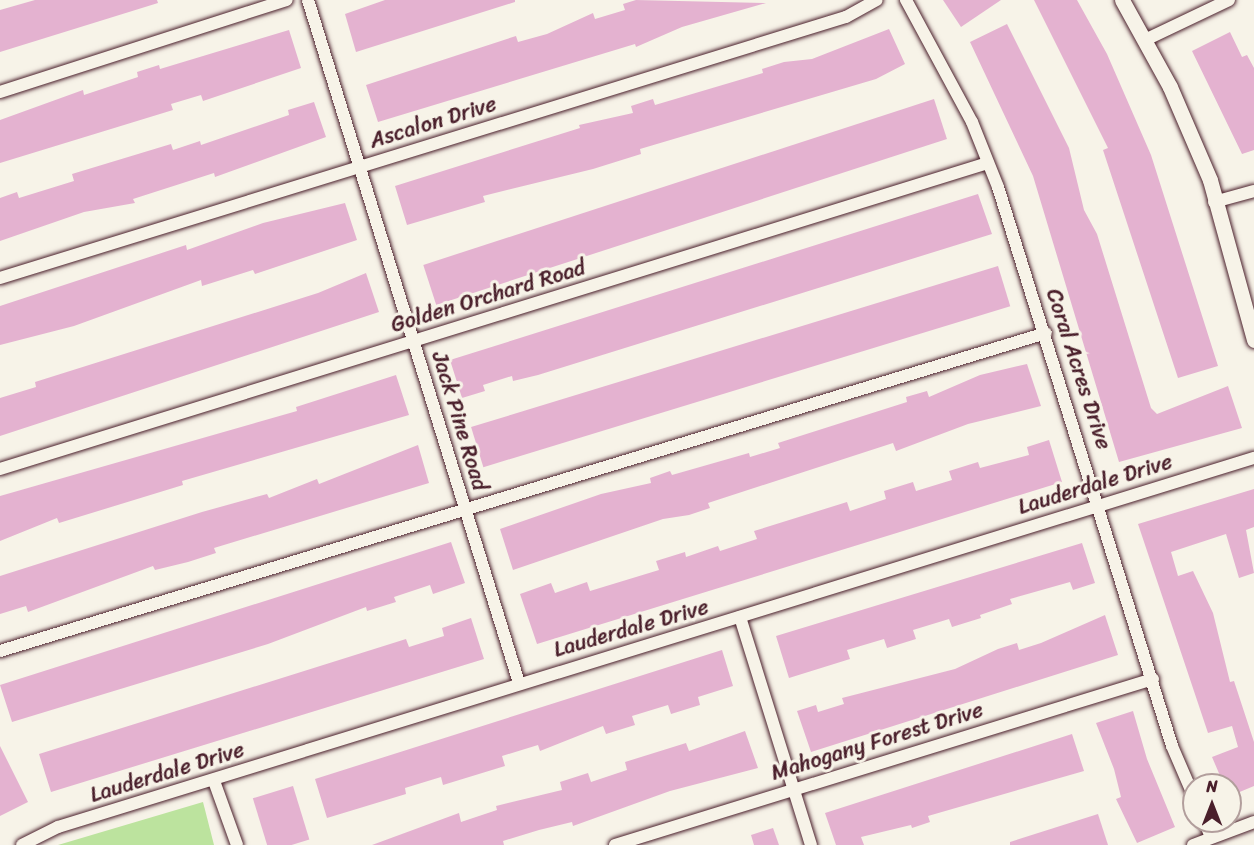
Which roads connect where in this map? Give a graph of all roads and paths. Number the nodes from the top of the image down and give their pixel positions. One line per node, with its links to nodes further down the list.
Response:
1 (287, 0): 8 (street)
2 (308, 0): 10 (street, Jack Pine Road)
3 (877, 0): 10 (street, Ascalon Drive)
4 (906, 0): 9 (street, Coral Acres Drive)
5 (1122, 0): 7 (street)
6 (1229, 0): 7 (street)
7 (1145, 40): 12 (street)
8 (0, 92)
9 (988, 163): 14 (street, Coral Acres Drive); 16 (street, Golden Orchard Road)
10 (360, 167): 13 (street, Ascalon Drive); 16 (street, Jack Pine Road)
11 (1254, 191): 12 (street)
12 (1214, 202): 15 (street)
13 (0, 278)
14 (1046, 333): 19 (street, Coral Acres Drive); 20 (street)
15 (1254, 340)
16 (413, 341): 18 (street, Golden Orchard Road); 20 (street, Jack Pine Road)
17 (1254, 458): 19 (street, Lauderdale Drive)
18 (0, 469)
19 (1099, 505): 21 (street, Lauderdale Drive); 23 (street, Coral Acres Drive)
20 (466, 512): 22 (street); 24 (street, Jack Pine Road)
21 (740, 617): 24 (street, Lauderdale Drive); 27 (street)
22 (0, 651)
23 (1153, 679): 25 (street, Coral Acres Drive); 27 (street, Mahogany Forest Drive)
24 (519, 683): 26 (street, Lauderdale Drive)
25 (1184, 773)
26 (214, 781): 31 (street, Lauderdale Drive); 32 (street)
27 (794, 789): 33 (street, Mahogany Forest Drive); 34 (street)
28 (1254, 822): 30 (street)
29 (1209, 833): 30 (street)
30 (1211, 837): 35 (street)
31 (22, 845)
32 (237, 845)
33 (615, 845)
34 (811, 845)
35 (1193, 845)

